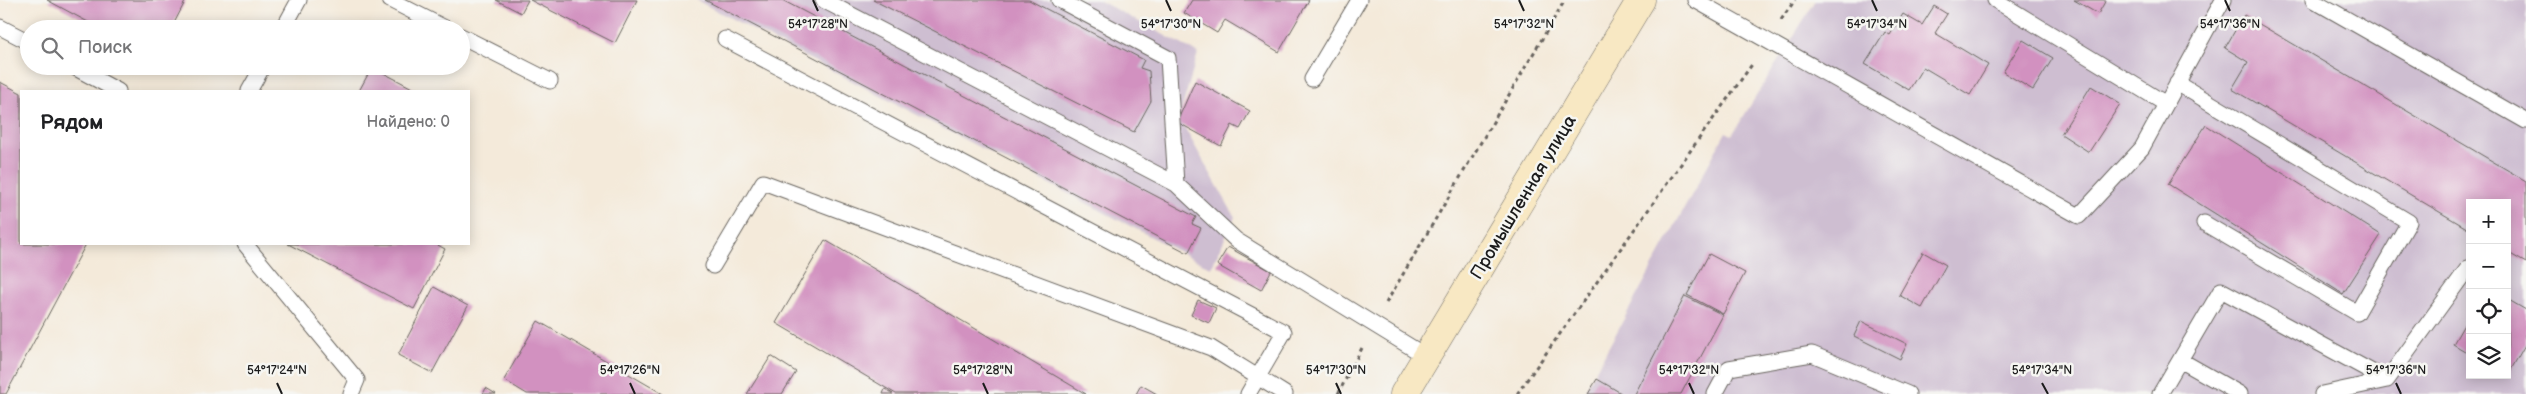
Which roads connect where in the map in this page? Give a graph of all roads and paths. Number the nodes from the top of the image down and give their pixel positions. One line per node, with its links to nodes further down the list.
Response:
1 (299, 0): 13 (lane)
2 (390, 0): 14 (lane)
3 (823, 0): 29 (lane)
4 (1059, 0): 29 (lane)
5 (1359, 0): 22 (lane)
6 (1565, 0): 34 (path)
7 (1640, 0): 35 (street, Промышленная улица)
8 (1695, 0): 18 (lane)
9 (1795, 0): 18 (path)
10 (1995, 0): 27 (lane)
11 (2223, 0): 24 (lane)
12 (2313, 0): 28 (lane)
13 (289, 20)
14 (429, 20)
15 (0, 26): 16 (lane)
16 (20, 37)
17 (725, 39): 37 (lane)
18 (1768, 40): 27 (lane); 44 (path)
19 (470, 41): 23 (lane)
20 (89, 75): 25 (lane)
21 (258, 75): 26 (lane)
22 (1312, 79)
23 (550, 81)
24 (2178, 83): 27 (lane); 30 (lane)
25 (116, 90)
26 (251, 90)
27 (2166, 104)
28 (2526, 120)
29 (1176, 184): 34 (lane)
30 (2204, 224)
31 (246, 245): 39 (lane)
32 (713, 266): 37 (lane)
33 (2466, 271): 38 (lane)
34 (1374, 325): 35 (lane); 42 (path)
35 (1427, 356): 43 (street, Промышленная улица)
36 (2180, 360): 38 (lane); 47 (lane); 48 (lane)
37 (1258, 377): 40 (lane); 41 (lane)
38 (2387, 380): 49 (lane)
39 (351, 394)
40 (1248, 394)
41 (1285, 394)
42 (1338, 394)
43 (1404, 394)
44 (1517, 394)
45 (1715, 394): 46 (lane)
46 (1908, 394)
47 (2160, 394)
48 (2240, 394)
49 (2322, 394)

